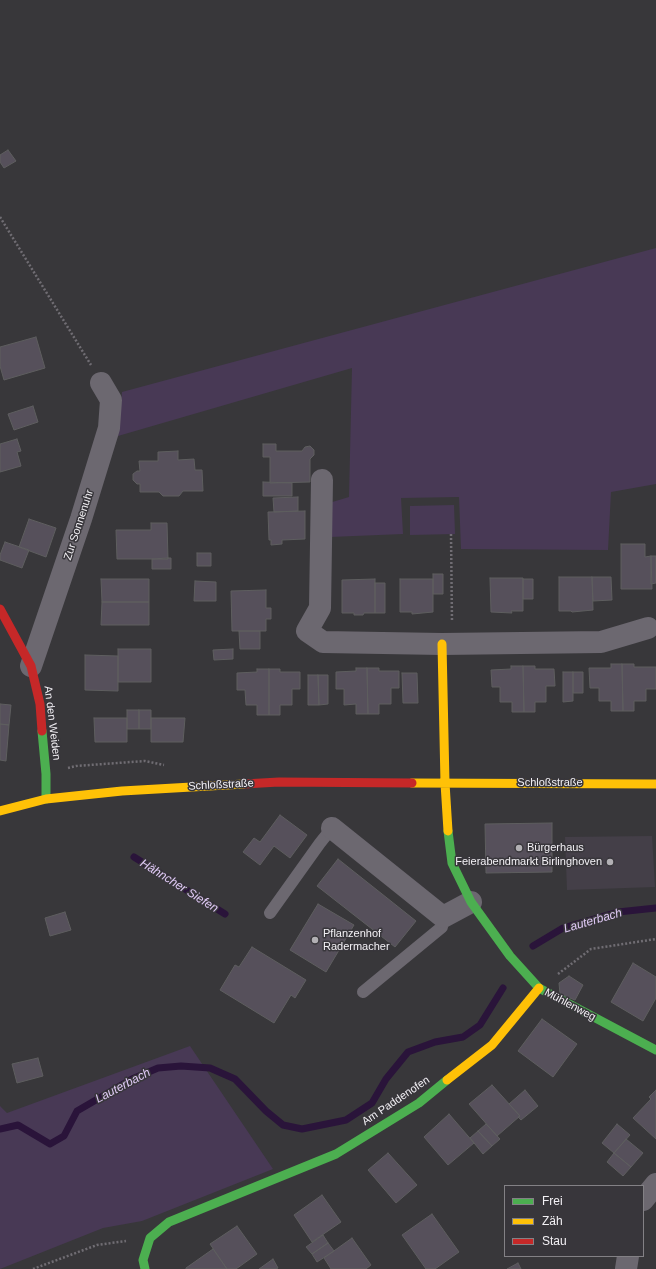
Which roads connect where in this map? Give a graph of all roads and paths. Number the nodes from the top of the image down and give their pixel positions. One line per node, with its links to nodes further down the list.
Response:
1 (0, 217): 2 (path)
2 (101, 383): 8 (street, Zur Sonnenuhr)
3 (322, 480): 7 (street)
4 (451, 534): 7 (path)
5 (0, 609): 8 (street, An den Weiden)
6 (652, 626): 7 (street)
7 (448, 644): 9 (street)
8 (31, 666): 11 (street, An den Weiden)
9 (445, 783): 10 (street, Schloßstraße); 11 (street, Schloßstraße); 14 (street, Mühlenweg)
10 (656, 784)
11 (46, 800): 12 (street, Schloßstraße)
12 (0, 811)
13 (332, 828): 15 (lane); 16 (street)
14 (471, 902): 16 (street); 18 (street, Mühlenweg)
15 (270, 913)
16 (443, 917): 19 (lane)
17 (656, 940): 18 (path)
18 (539, 988): 20 (street, Mühlenweg); 23 (street, Am Paddenofen)
19 (363, 992)
20 (656, 1050)
21 (656, 1184): 22 (street)
22 (644, 1199)
23 (150, 1238): 25 (path); 26 (street)
24 (628, 1257): 27 (street)
25 (33, 1269)
26 (145, 1269)
27 (626, 1269)

